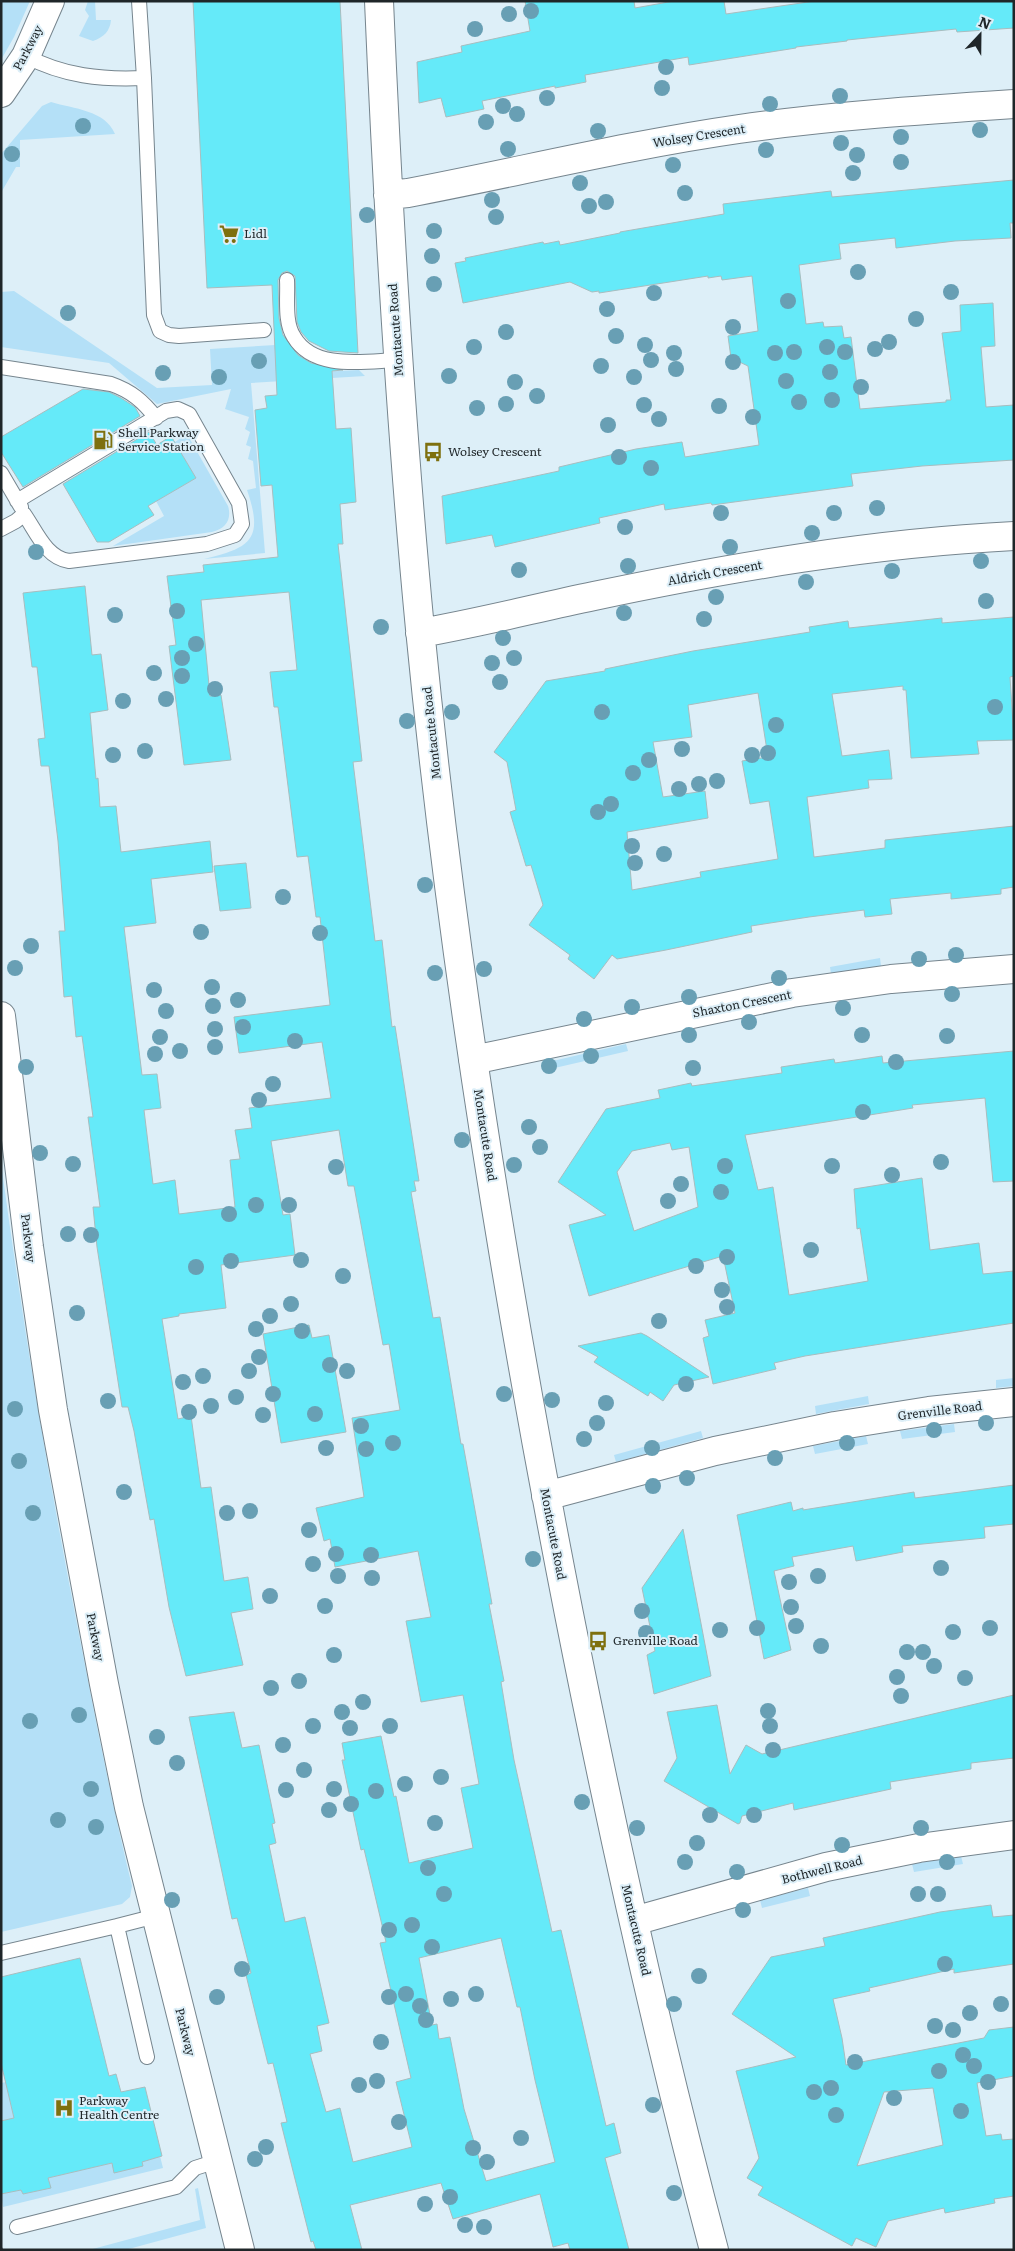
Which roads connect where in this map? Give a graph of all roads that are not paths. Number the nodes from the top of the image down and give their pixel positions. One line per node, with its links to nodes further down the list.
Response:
1 (50, 1): 4 (street, Parkway)
2 (139, 1): 5 (lane)
3 (379, 1): 8 (street, Montacute Road)
4 (26, 56): 5 (lane); 6 (street, Parkway)
5 (144, 78): 10 (lane)
6 (1, 93)
7 (1014, 104): 8 (street, Wolsey Crescent)
8 (388, 195): 11 (street, Montacute Road)
9 (287, 280): 11 (lane)
10 (264, 330)
11 (398, 360): 19 (street, Montacute Road)
12 (1, 367): 13 (lane)
13 (156, 418): 15 (lane); 16 (lane)
14 (1, 473): 15 (lane)
15 (17, 501): 16 (lane)
16 (24, 514): 17 (lane)
17 (1, 529)
18 (1014, 536): 19 (street, Aldrich Crescent)
19 (420, 633): 22 (street, Montacute Road)
20 (1014, 969): 22 (street, Shaxton Crescent)
21 (1, 1016): 26 (street, Parkway)
22 (474, 1060): 24 (street, Montacute Road)
23 (1014, 1402): 24 (street, Grenville Road)
24 (546, 1496): 27 (street, Montacute Road)
25 (1014, 1834): 27 (street, Bothwell Road)
26 (156, 1916): 28 (lane); 31 (street, Parkway)
27 (634, 1921): 34 (street, Montacute Road)
28 (117, 1926): 29 (lane); 30 (lane)
29 (1, 1952)
30 (147, 2057)
31 (217, 2161): 32 (lane); 33 (street, Parkway)
32 (17, 2227)
33 (240, 2250)
34 (714, 2250)

